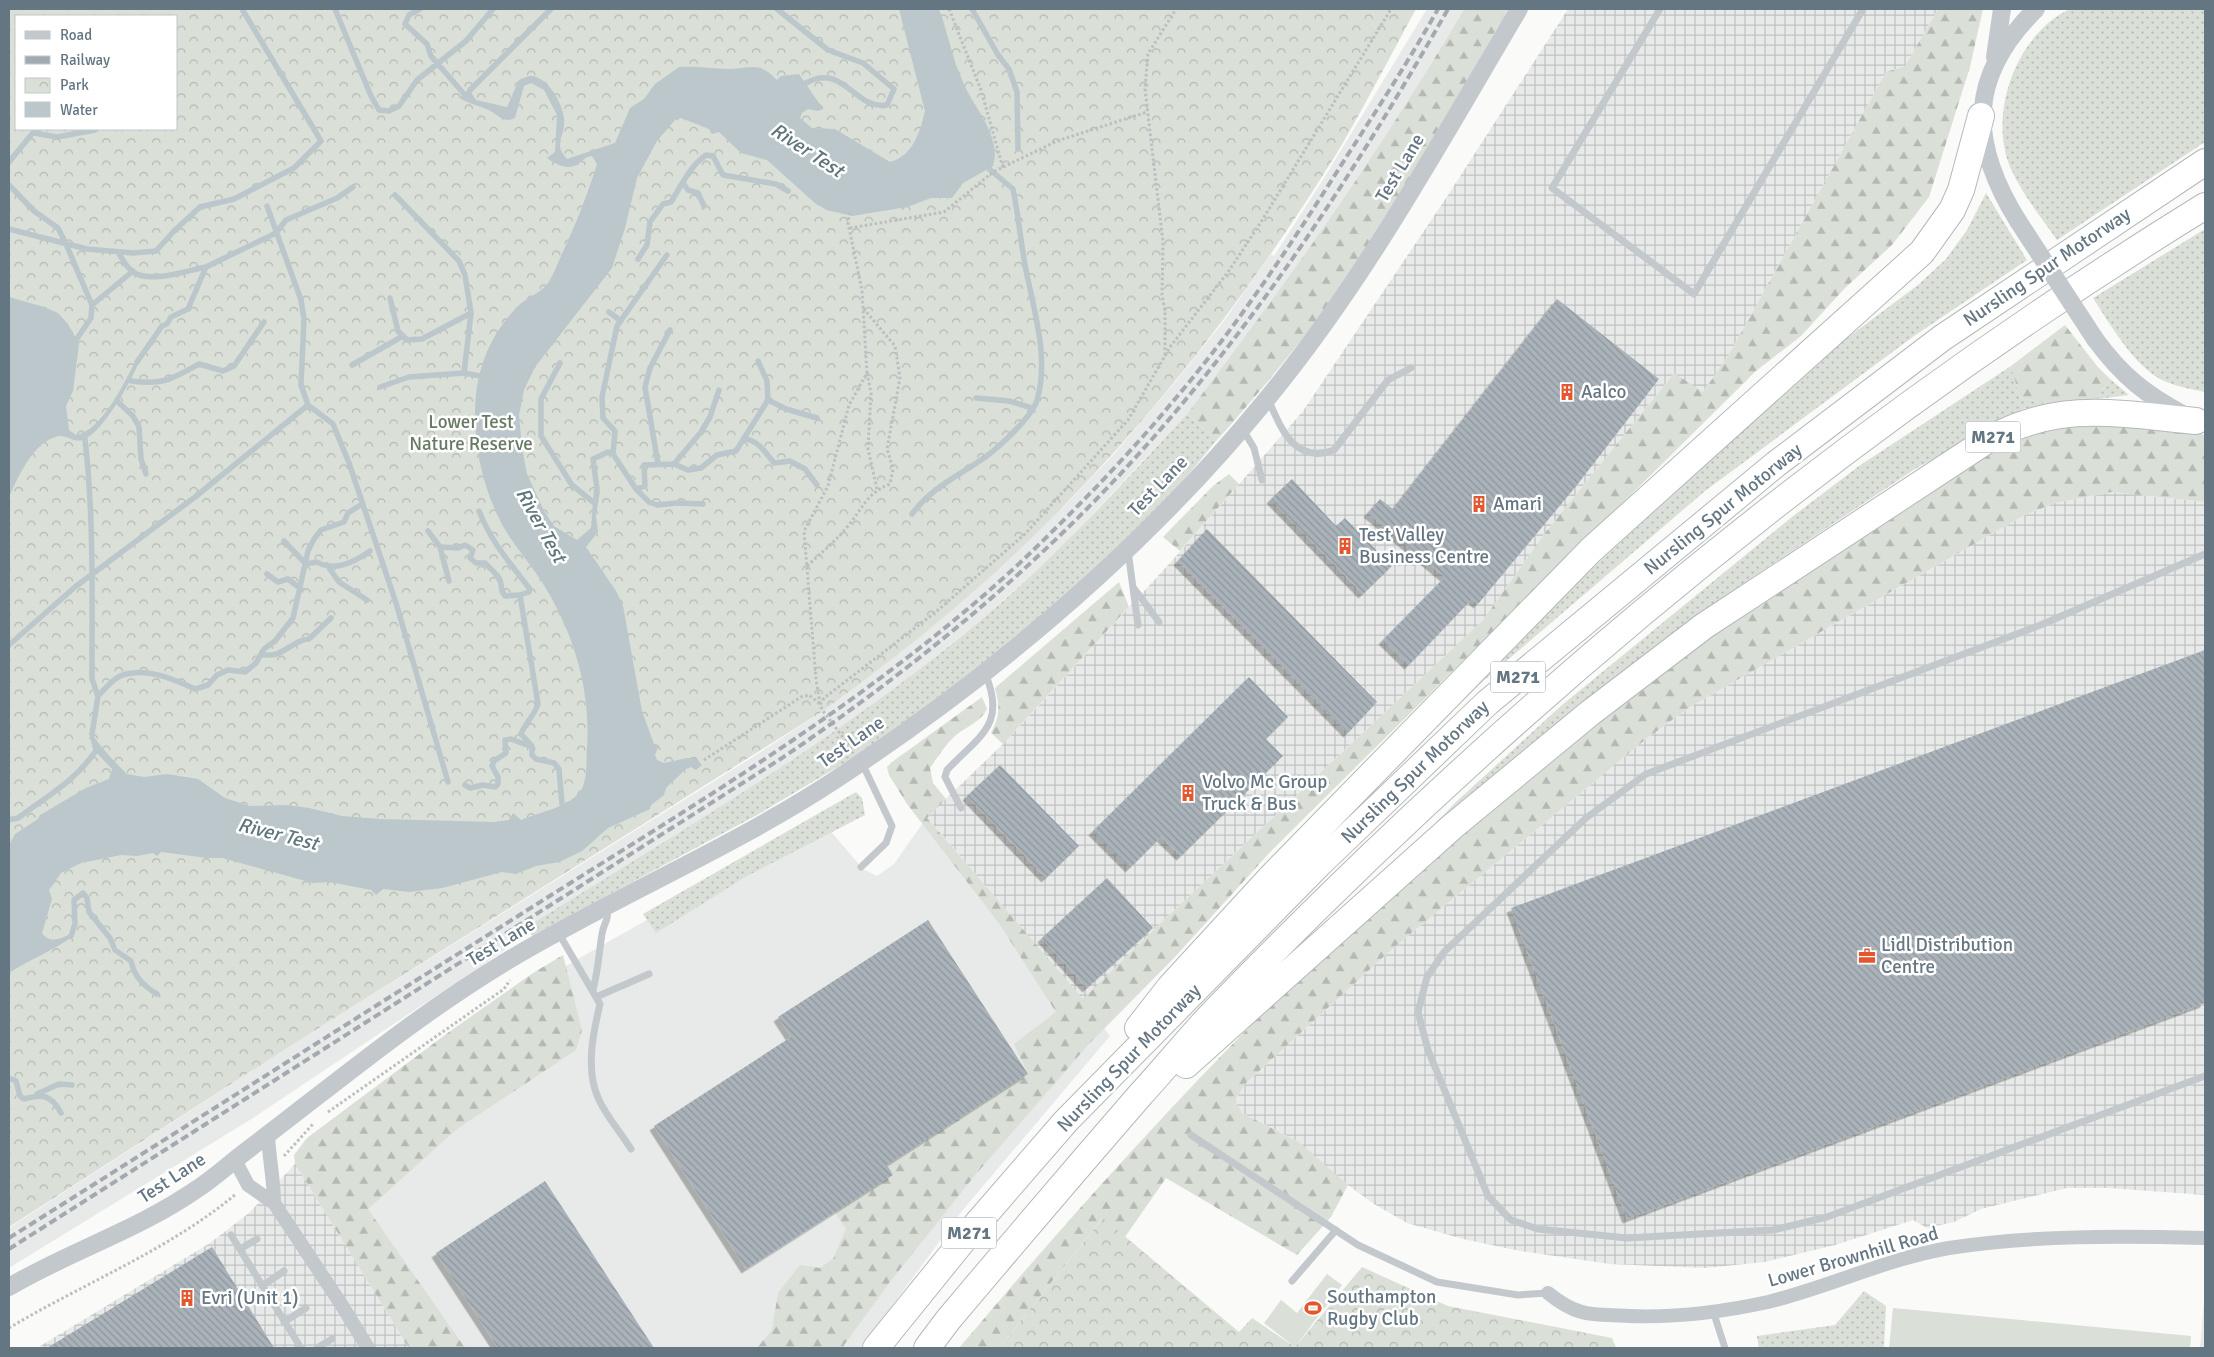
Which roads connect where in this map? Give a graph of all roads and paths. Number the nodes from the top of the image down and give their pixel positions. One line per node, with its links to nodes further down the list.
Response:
1 (949, 9): 13 (path)
2 (1176, 9): 10 (path)
3 (1391, 9): 18 (path)
4 (1519, 9): 21 (street, Test Lane)
5 (1660, 9): 6 (lane)
6 (1863, 9)
7 (2002, 9): 9 (street)
8 (2036, 9): 9 (street)
9 (1993, 67): 11 (street)
10 (1147, 112): 13 (path); 18 (path)
11 (1981, 116): 22 (street, bridge); 43 (highway, M271)
12 (2205, 162): 43 (highway, Nursling Spur Motorway / M271)
13 (1003, 168): 16 (path)
14 (2205, 206): 47 (highway, Nursling Spur Motorway / M271)
15 (850, 210): 16 (path)
16 (850, 228): 17 (path)
17 (863, 308): 20 (path); 25 (path)
18 (1165, 355): 33 (path)
19 (1411, 368): 21 (lane)
20 (867, 373): 25 (path); 28 (path)
21 (1268, 398): 23 (street, Test Lane)
22 (2201, 422): 47 (highway, M271)
23 (1242, 428): 24 (lane); 26 (street, Test Lane)
24 (1262, 480)
25 (878, 489): 28 (path)
26 (1128, 548): 29 (lane); 32 (street, Test Lane)
27 (2205, 554): 42 (lane)
28 (807, 566): 33 (path)
29 (1133, 587): 30 (lane); 31 (lane)
30 (1159, 622)
31 (1138, 625)
32 (985, 673): 35 (street, Test Lane); 36 (lane)
33 (820, 705): 34 (path); 35 (path)
34 (704, 760)
35 (861, 761): 37 (lane); 38 (street, Test Lane)
36 (961, 808)
37 (861, 867)
38 (607, 906): 39 (street, Test Lane); 41 (lane)
39 (558, 932): 41 (lane); 44 (street, Test Lane)
40 (649, 974): 41 (lane)
41 (595, 993): 46 (lane)
42 (2205, 1076)
43 (1066, 1121): 67 (highway, Nursling Spur Motorway / M271)
44 (268, 1135): 48 (street, Test Lane); 49 (street)
45 (1191, 1135): 50 (lane)
46 (631, 1149)
47 (1091, 1151): 68 (highway, Nursling Spur Motorway / M271)
48 (235, 1160): 49 (street); 58 (street, Test Lane)
49 (274, 1203): 66 (street)
50 (1336, 1230): 56 (lane); 59 (lane)
51 (231, 1235): 54 (lane)
52 (2205, 1238): 61 (street, Lower Brownhill Road)
53 (257, 1239): 54 (lane)
54 (240, 1249): 57 (lane)
55 (284, 1271): 57 (lane)
56 (1292, 1281)
57 (262, 1286): 62 (lane)
58 (9, 1287)
59 (1548, 1293): 61 (street, Lower Brownhill Road)
60 (306, 1308): 62 (lane)
61 (1713, 1310): 69 (lane)
62 (284, 1322): 64 (lane)
63 (332, 1339): 65 (lane)
64 (301, 1348)
65 (317, 1348)
66 (368, 1348)
67 (876, 1348)
68 (927, 1348)
69 (1725, 1348)

